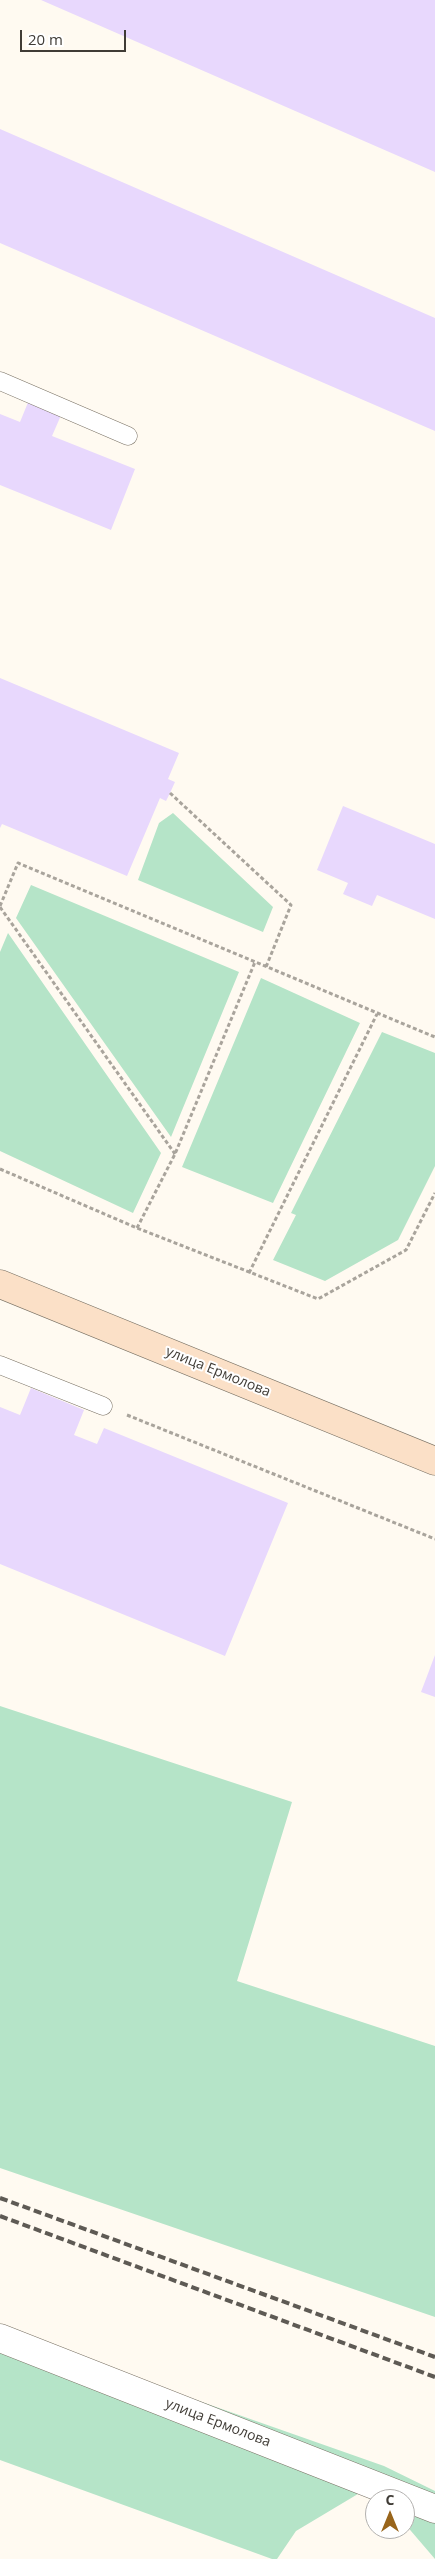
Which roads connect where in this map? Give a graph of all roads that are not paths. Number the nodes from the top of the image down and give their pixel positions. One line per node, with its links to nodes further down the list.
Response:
1 (0, 381): 2 (lane)
2 (128, 436)
3 (0, 1284): 6 (main road, улица Ермолова)
4 (0, 1365): 5 (lane)
5 (103, 1406)
6 (435, 1461)
7 (0, 2338): 8 (street, улица Ермолова)
8 (435, 2509)

